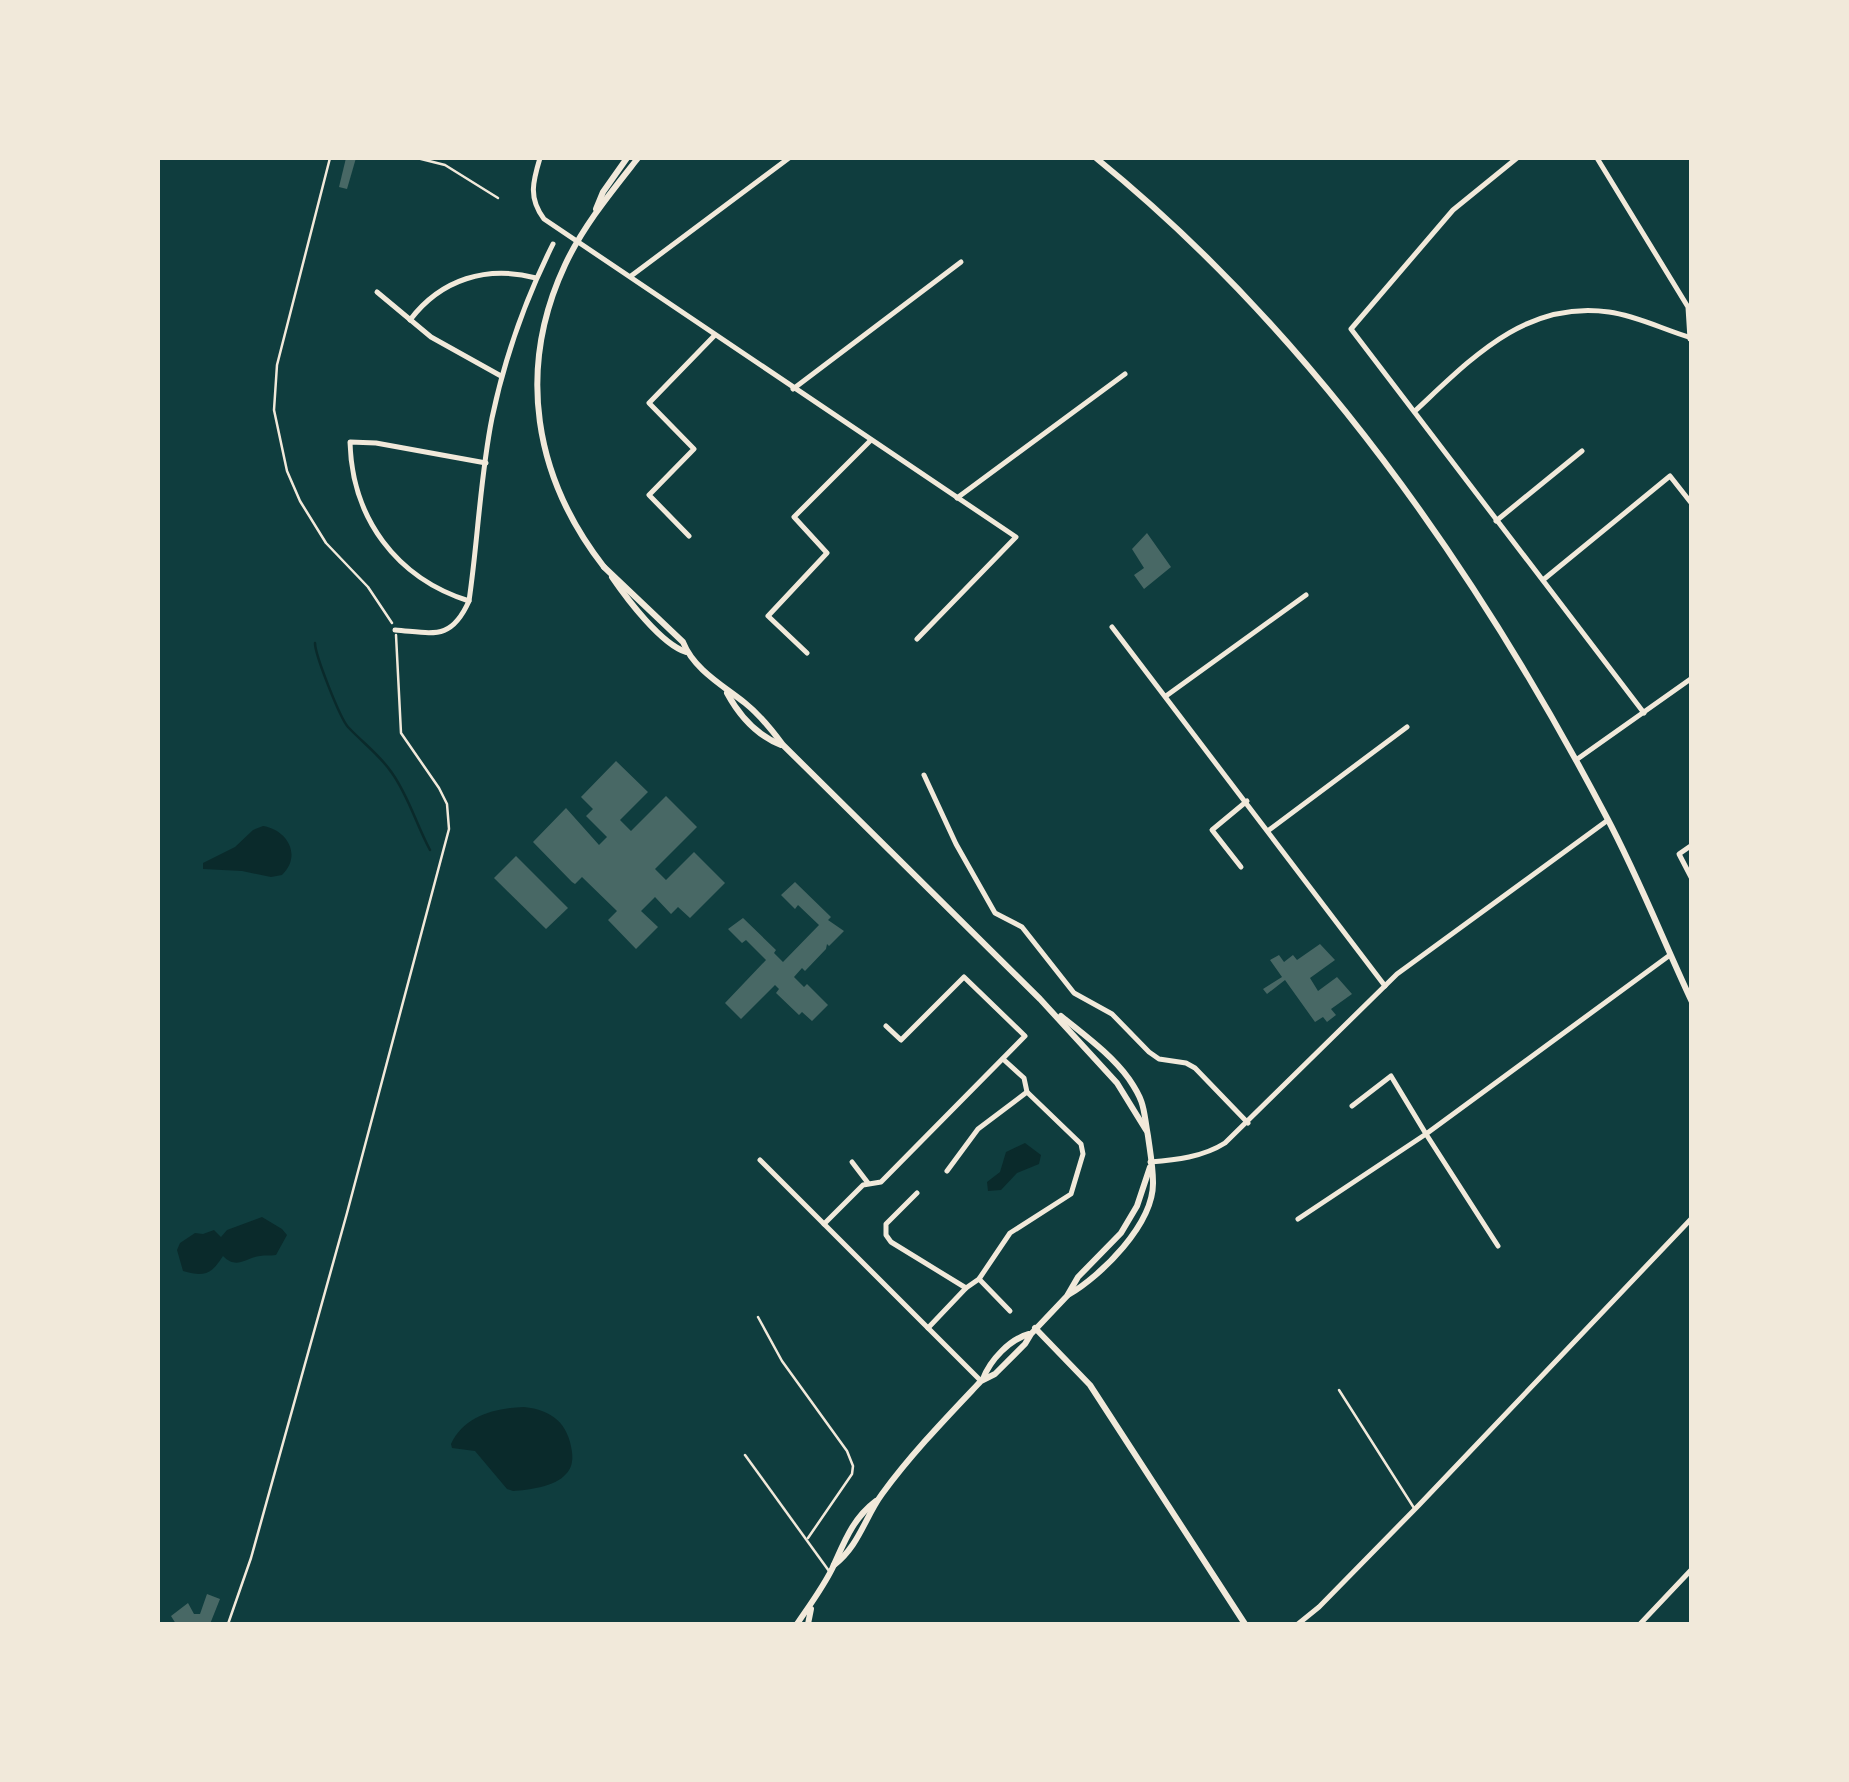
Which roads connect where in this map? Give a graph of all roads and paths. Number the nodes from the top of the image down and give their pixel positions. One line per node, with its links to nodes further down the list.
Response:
1 (330, 158): 36 (path)
2 (418, 158): 10 (path)
3 (540, 158): 12 (street)
4 (627, 158): 11 (street)
5 (638, 158): 11 (street)
6 (789, 158): 15 (street)
7 (1096, 158): 45 (street)
8 (1517, 158): 24 (street)
9 (1597, 158): 20 (street)
10 (498, 198)
11 (594, 214): 12 (street)
12 (578, 240): 15 (street); 40 (street)
13 (553, 244): 16 (street)
14 (961, 262): 23 (street)
15 (631, 276): 19 (street)
16 (536, 278): 18 (street); 22 (street)
17 (377, 292): 18 (street)
18 (409, 321): 22 (street)
19 (715, 335): 23 (street); 31 (street)
20 (1691, 339): 24 (street)
21 (1125, 374): 28 (street)
22 (502, 376): 27 (street)
23 (792, 388): 25 (street)
24 (1415, 411): 30 (street)
25 (871, 440): 28 (street); 38 (street)
26 (1582, 451): 30 (street)
27 (486, 462): 34 (street); 34 (street)
28 (957, 498): 37 (street)
29 (1692, 504): 32 (street)
30 (1496, 521): 32 (street)
31 (689, 536)
32 (1543, 580): 42 (street)
33 (1306, 595): 41 (street)
34 (469, 601): 36 (street)
35 (1112, 627): 41 (street)
36 (395, 630): 86 (path)
37 (917, 639)
38 (807, 653)
39 (1692, 678): 42 (street)
40 (726, 692): 44 (street); 44 (street)
41 (1166, 696): 47 (street)
42 (1644, 713): 45 (street)
43 (1407, 727): 49 (street)
44 (782, 745): 64 (street)
45 (1576, 760): 48 (street)
46 (924, 775): 60 (street)
47 (1247, 801): 49 (street); 51 (street)
48 (1608, 820): 53 (street); 54 (street)
49 (1268, 830): 54 (street)
50 (1692, 845): 52 (street)
51 (1241, 867)
52 (1692, 879)
53 (1670, 956): 55 (street); 61 (street)
54 (1385, 986): 60 (street)
55 (1692, 1002)
56 (886, 1026): 57 (street)
57 (1002, 1059): 58 (street); 66 (street)
58 (1027, 1092): 65 (street); 72 (street)
59 (1352, 1106): 61 (street)
60 (1248, 1122): 64 (street)
61 (1426, 1134): 69 (street); 71 (street)
62 (760, 1160): 70 (street)
63 (852, 1162): 66 (street)
64 (1150, 1165): 77 (street)
65 (947, 1171)
66 (868, 1183): 70 (street)
67 (917, 1193): 73 (street)
68 (1692, 1218): 81 (street)
69 (1298, 1219)
70 (824, 1224): 76 (street)
71 (1498, 1246)
72 (980, 1279): 73 (street); 74 (street)
73 (966, 1288): 76 (street)
74 (1010, 1310)
75 (758, 1317): 82 (lane)
76 (928, 1328): 78 (street)
77 (1033, 1331): 78 (street); 89 (street)
78 (982, 1380): 83 (street)
79 (1339, 1390): 81 (lane)
80 (745, 1455): 82 (lane)
81 (1414, 1510): 90 (street)
82 (808, 1538): 83 (lane)
83 (832, 1568): 85 (street)
84 (1692, 1569): 91 (street)
85 (811, 1607): 87 (street); 88 (street)
86 (228, 1624)
87 (797, 1624)
88 (808, 1624)
89 (1245, 1624)
90 (1298, 1624)
91 (1640, 1624)

